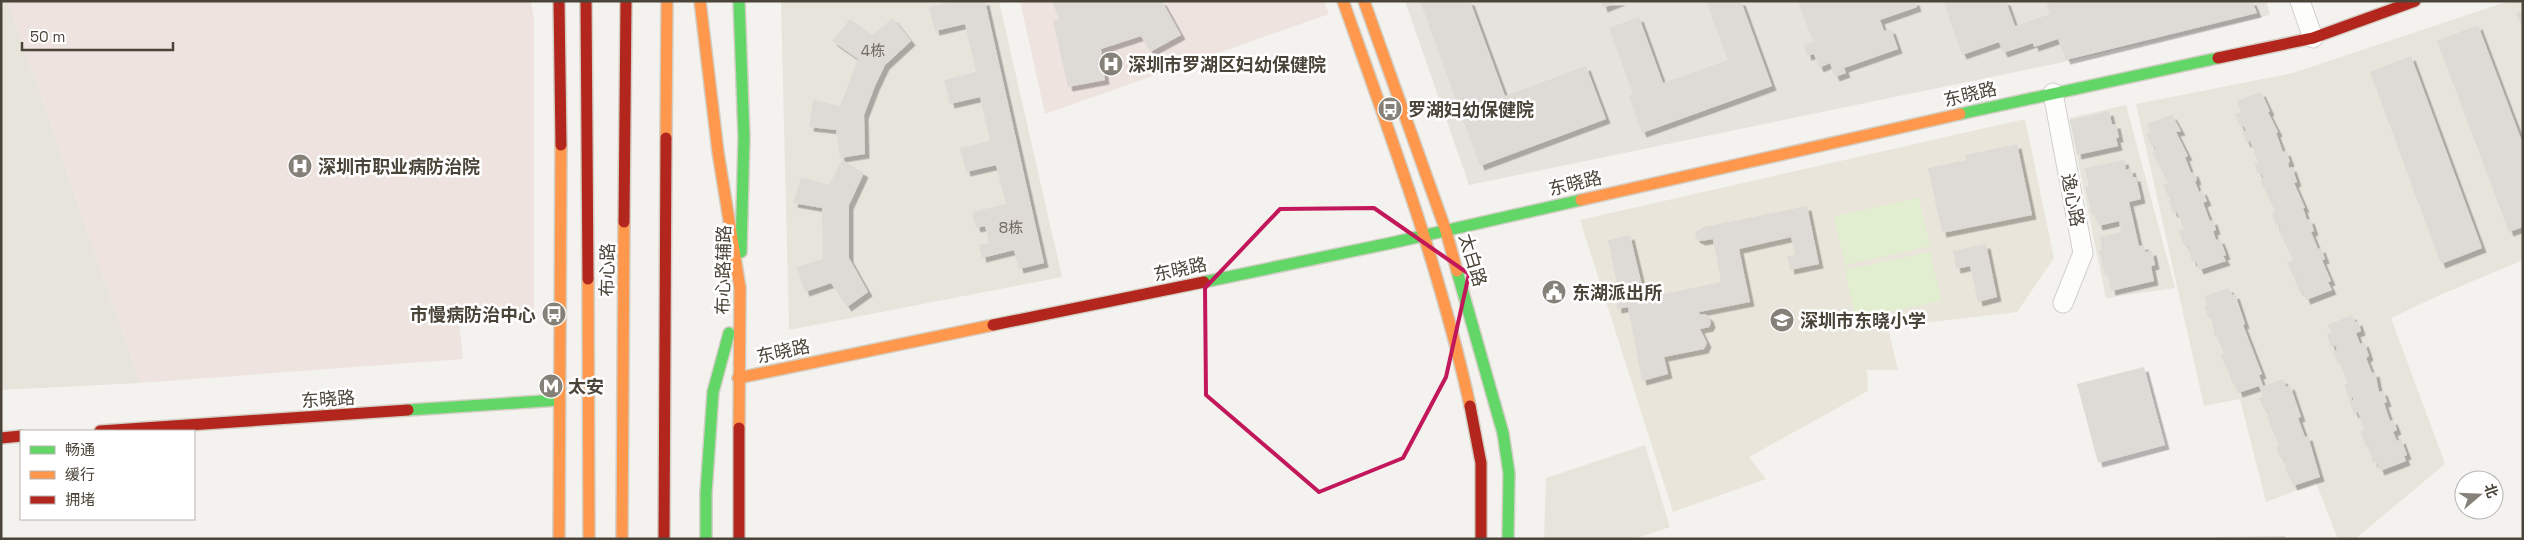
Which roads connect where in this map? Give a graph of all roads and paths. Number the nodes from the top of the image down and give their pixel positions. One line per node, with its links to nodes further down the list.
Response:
1 (560, 1): 18 (main road)
2 (586, 1): 23 (main road)
3 (626, 1): 24 (main road, 布心路)
4 (667, 1): 25 (main road)
5 (700, 1): 15 (main road)
6 (739, 1): 15 (main road, 布心路辅路)
7 (1343, 1): 14 (main road)
8 (1364, 1): 13 (main road, 太白路)
9 (2300, 1): 11 (street)
10 (2415, 1): 11 (main road, 东晓路)
11 (2313, 38): 12 (main road, 东晓路)
12 (2052, 93): 13 (main road, 东晓路); 16 (street, 逸心路)
13 (1446, 231): 14 (main road, 东晓路); 29 (main road, 太白路)
14 (1424, 235): 17 (main road, 东晓路); 28 (main road)
15 (740, 288): 17 (main road, 布心路辅路); 26 (main road)
16 (2063, 303)
17 (738, 378): 27 (main road, 布心路辅路)
18 (559, 400): 19 (main road, 东晓路); 22 (main road)
19 (115, 430)
20 (20, 436): 21 (main road)
21 (1, 438)
22 (559, 539)
23 (589, 539)
24 (622, 539)
25 (664, 539)
26 (706, 539)
27 (739, 539)
28 (1481, 539)
29 (1508, 539)

